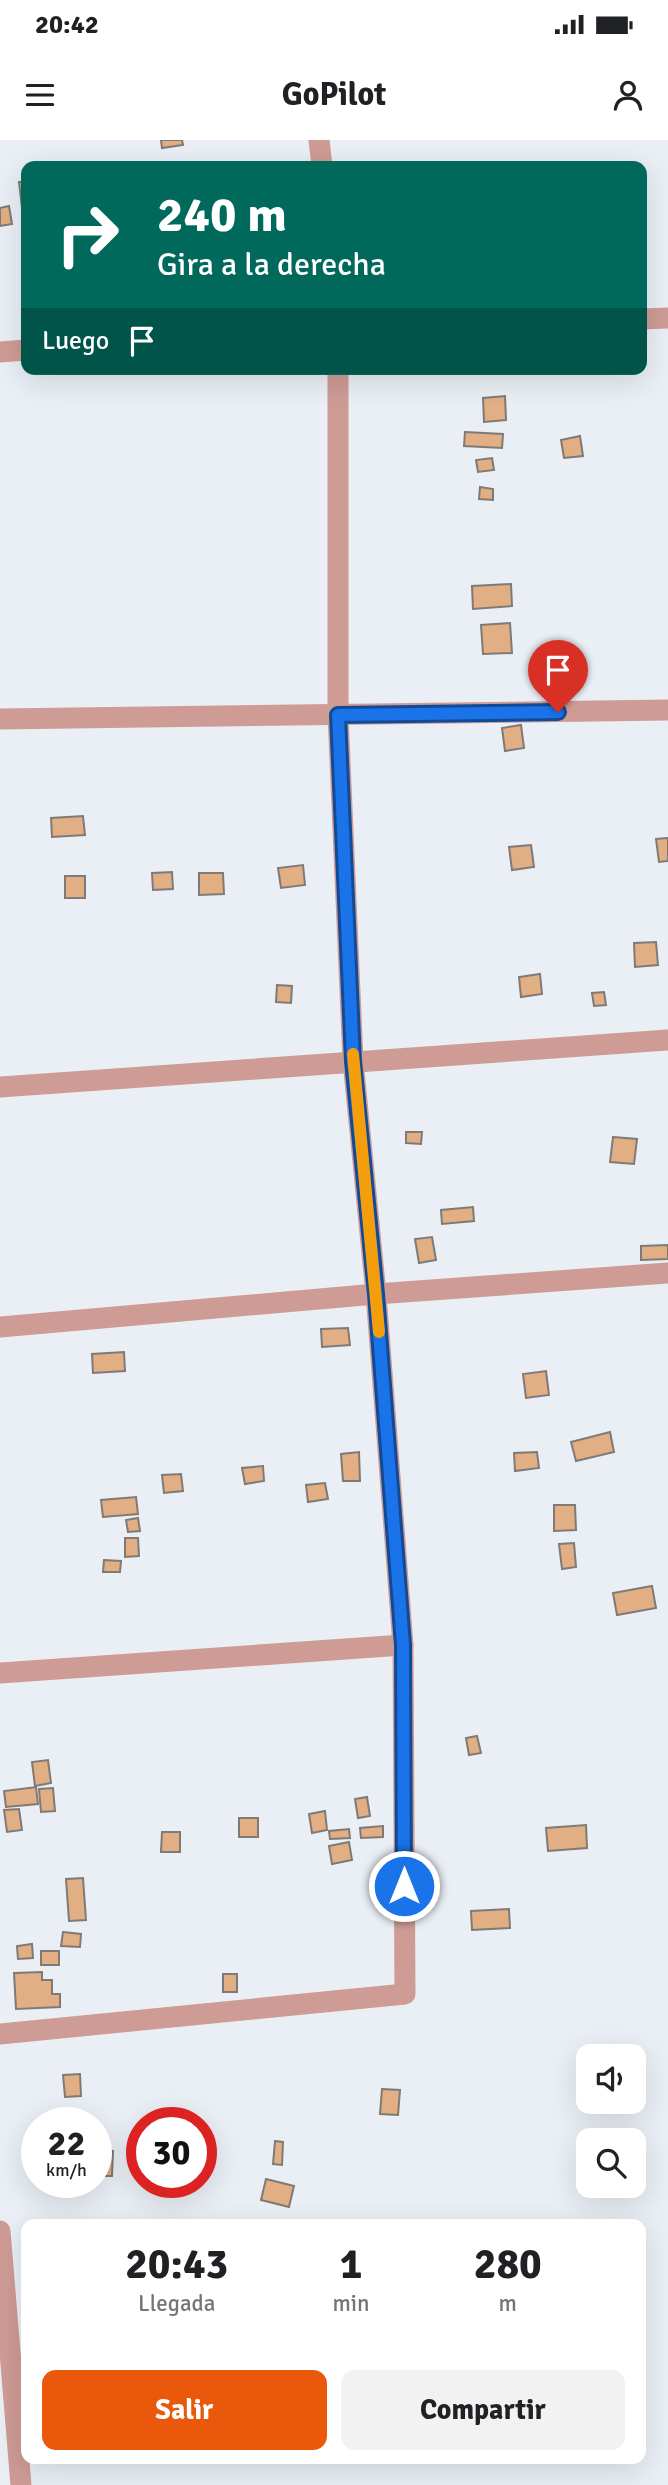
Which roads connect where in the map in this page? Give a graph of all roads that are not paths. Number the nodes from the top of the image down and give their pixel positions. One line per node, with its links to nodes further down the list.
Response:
1 (320, 140): 2 (street)
2 (322, 161)
3 (668, 318): 4 (street)
4 (647, 319)
5 (21, 350): 6 (street)
6 (0, 352)
7 (338, 375): 9 (street)
8 (668, 710): 9 (street)
9 (338, 715): 10 (street); 12 (street)
10 (0, 719)
11 (668, 1040): 12 (street)
12 (353, 1061): 13 (street); 15 (street)
13 (0, 1087)
14 (668, 1273): 15 (street)
15 (376, 1294): 16 (street); 17 (street)
16 (0, 1327)
17 (403, 1645): 18 (street); 19 (street)
18 (0, 1674)
19 (0, 2034)
20 (0, 2231): 21 (street)
21 (22, 2485)

